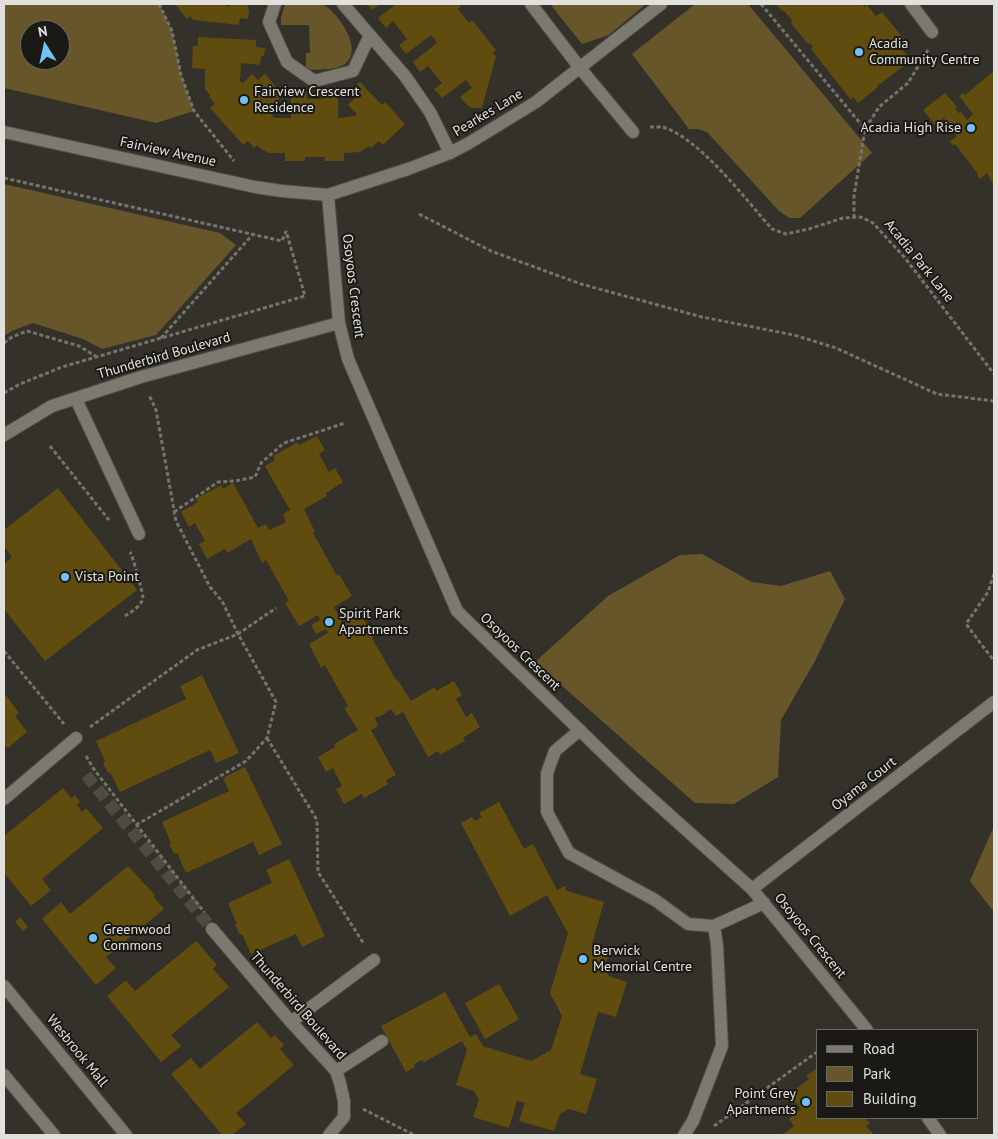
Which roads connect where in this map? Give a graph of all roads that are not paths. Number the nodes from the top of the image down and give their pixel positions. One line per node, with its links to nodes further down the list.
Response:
1 (275, 4): 7 (street)
2 (343, 4): 7 (street)
3 (531, 4): 8 (street)
4 (661, 4): 8 (street, Pearkes Lane)
5 (911, 4): 6 (street)
6 (932, 32)
7 (370, 35): 11 (street)
8 (580, 68): 10 (street); 11 (street, Pearkes Lane)
9 (4, 132): 12 (street, Fairview Avenue)
10 (633, 132)
11 (450, 153): 12 (street, Pearkes Lane)
12 (328, 195): 13 (street, Osoyoos Crescent)
13 (340, 323): 14 (street, Thunderbird Boulevard); 18 (street, Osoyoos Crescent)
14 (76, 399): 15 (street, Thunderbird Boulevard); 16 (street)
15 (4, 435)
16 (139, 534)
17 (994, 702): 21 (street, Oyama Court)
18 (580, 730): 21 (street, Osoyoos Crescent); 23 (street)
19 (76, 738): 20 (street)
20 (4, 799)
21 (752, 889): 22 (street, Osoyoos Crescent)
22 (764, 903): 23 (street); 28 (street, Osoyoos Crescent)
23 (714, 926): 36 (street)
24 (212, 929): 27 (street, Thunderbird Boulevard)
25 (374, 960): 27 (street)
26 (4, 986): 34 (street, Wesbrook Mall)
27 (291, 1022): 30 (street, Thunderbird Boulevard)
28 (866, 1029)
29 (382, 1041): 30 (street)
30 (336, 1071): 35 (street, Thunderbird Boulevard)
31 (4, 1075): 33 (street)
32 (929, 1119): 37 (street)
33 (54, 1135)
34 (126, 1135)
35 (329, 1135)
36 (684, 1135)
37 (940, 1135)

